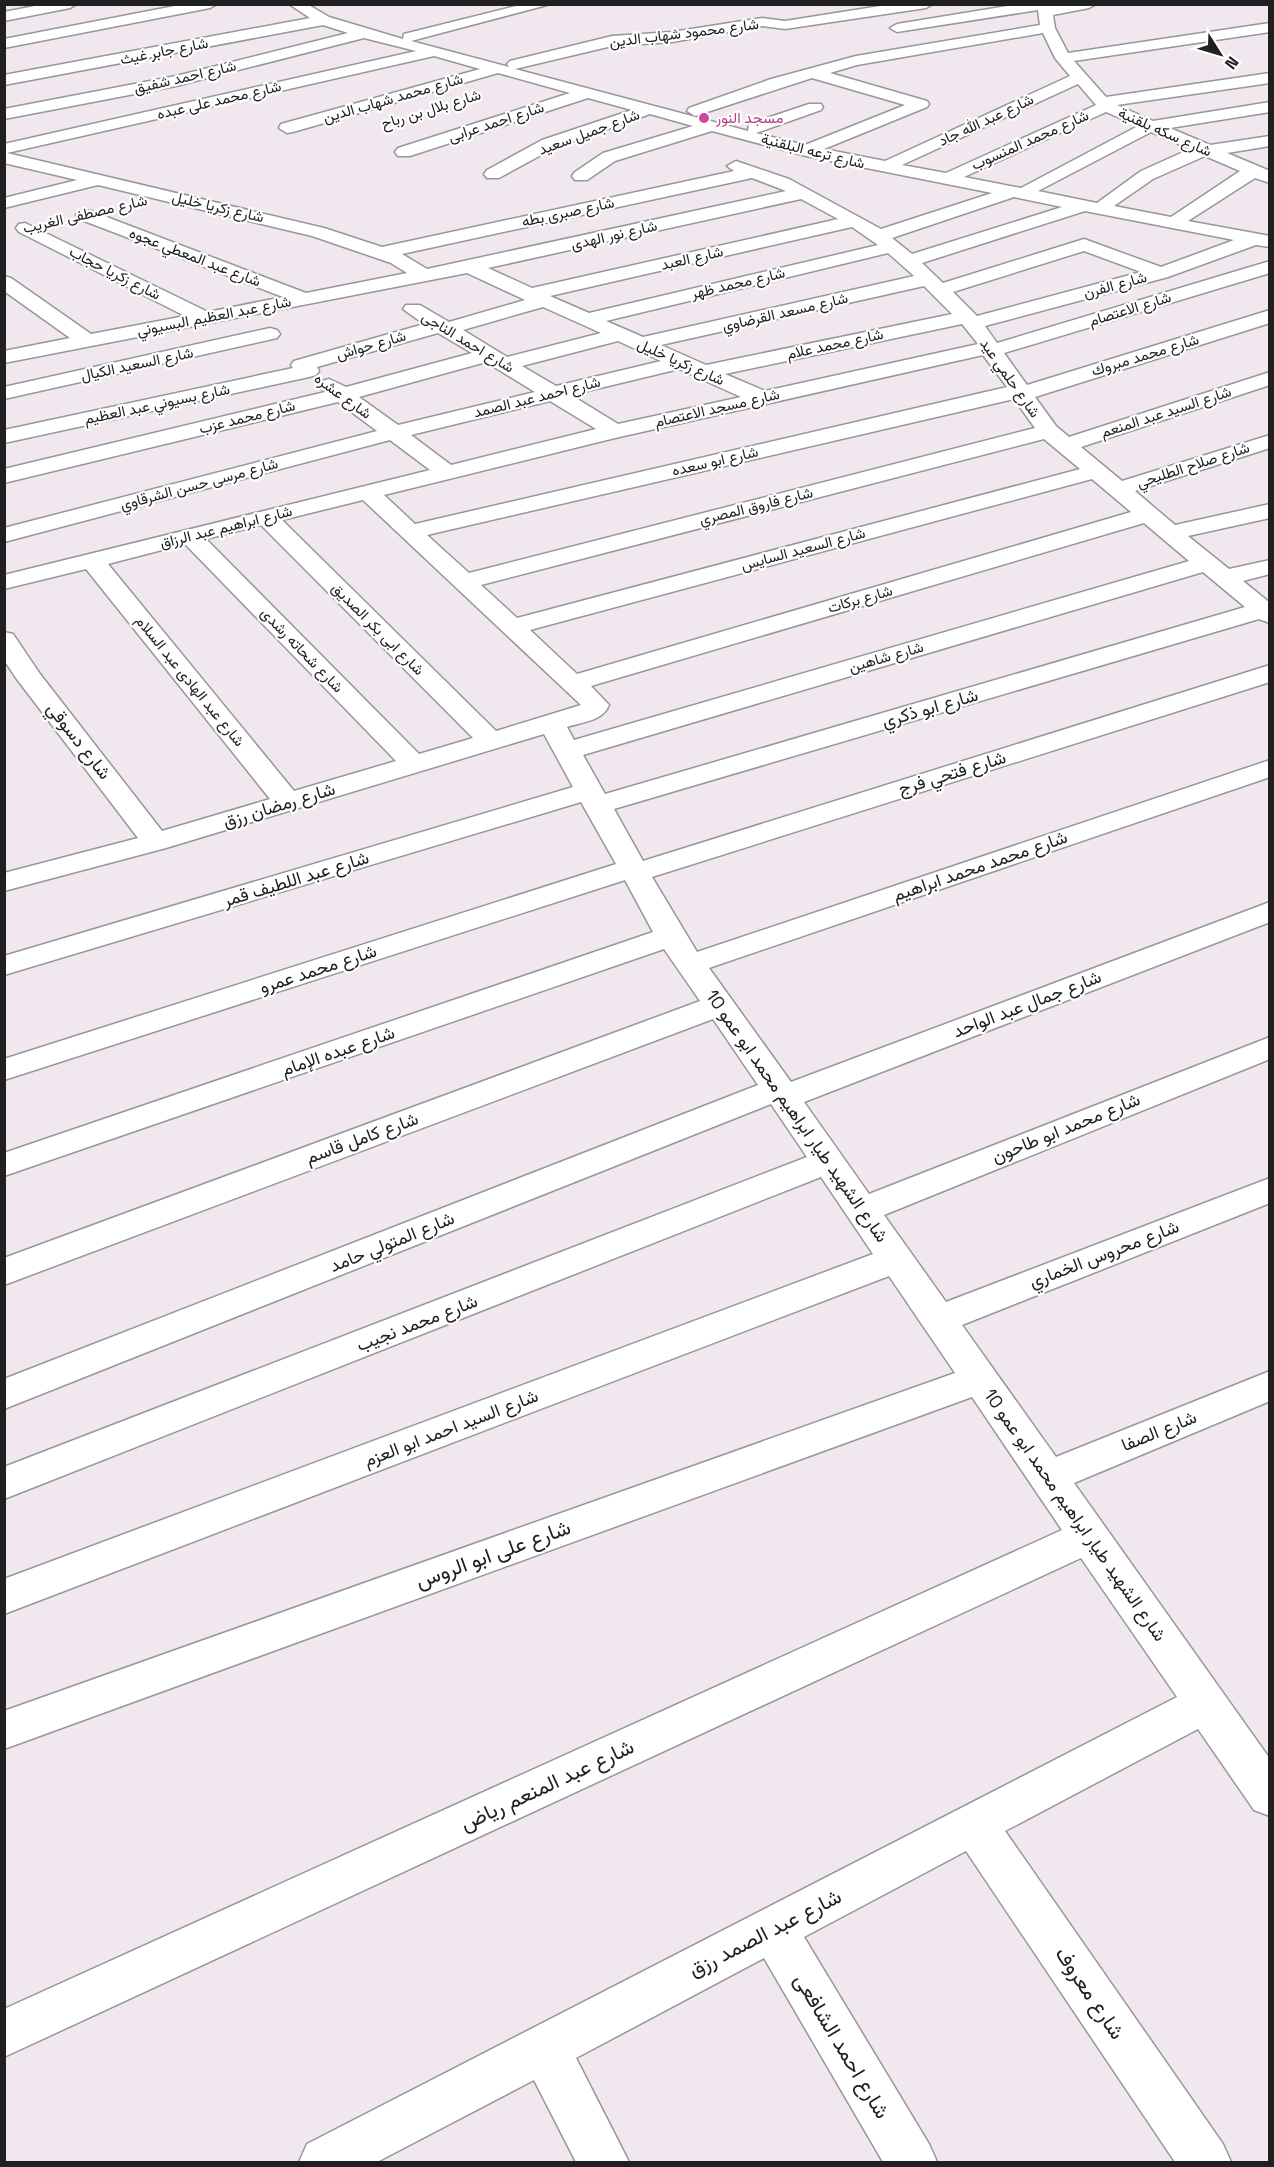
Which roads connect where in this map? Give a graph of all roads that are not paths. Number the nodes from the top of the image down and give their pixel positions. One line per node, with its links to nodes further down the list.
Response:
1 (70, 4): 8 (street)
2 (210, 4): 15 (street)
3 (544, 4): 13 (street)
4 (926, 4): 9 (street, شارع محمود شهاب الدين)
5 (1089, 4): 7 (street)
6 (317, 9): 12 (street, شارع ترعه البلقنية); 13 (street, شارع ترعه البلقنية); 26 (street, شارع جابر غيث)
7 (1045, 12): 11 (street); 18 (street, شارع سكه بلقنية); 19 (street)
8 (4, 17)
9 (785, 25): 14 (street); 20 (street, شارع محمود شهاب الدين)
10 (1269, 27): 18 (street)
11 (886, 30)
12 (364, 33): 17 (street, شارع ترعه البلقنية); 34 (street, شارع احمد شفيق)
13 (409, 37): 20 (street, شارع ترعه البلقنية)
14 (810, 37)
15 (4, 44)
16 (837, 51): 19 (street)
17 (434, 52): 21 (street, شارع ترعه البلقنية); 42 (street, شارع محمد على عبده)
18 (1063, 58): 23 (street, شارع سكه بلقنية)
19 (856, 62): 22 (street)
20 (515, 64): 33 (street, شارع ترعه البلقنية)
21 (498, 68): 24 (street, شارع ترعه البلقنية); 37 (street, شارع محمد شهاب الدين)
22 (811, 72): 33 (street); 41 (street)
23 (1080, 77): 29 (street, شارع سكه بلقنية); 46 (street, شارع عبد الله جاد)
24 (534, 78): 27 (street, شارع بلال بن رباح); 28 (street, شارع ترعه البلقنية)
25 (1269, 78): 29 (street, شارع محمد المنسوب)
26 (4, 80)
27 (500, 88)
28 (589, 92): 32 (street, شارع ترعه البلقنية); 44 (street, شارع احمد عرابى)
29 (1105, 104): 36 (street, شارع سكه بلقنية); 52 (street, شارع محمد المنسوب)
30 (815, 107): 38 (street)
31 (1269, 107): 36 (street, شارع محمد ظهر)
32 (653, 108): 35 (street, شارع ترعه البلقنية); 40 (street, شارع جميل سعيد)
33 (695, 111): 38 (street, شارع ترعه البلقنية)
34 (4, 114)
35 (714, 125): 41 (street, شارع ترعه البلقنية); 47 (street)
36 (1150, 126): 43 (street, شارع سكه بلقنية); 56 (street, شارع محمد ظهر)
37 (287, 128)
38 (755, 128): 41 (street, شارع ترعه البلقنية)
39 (1269, 141): 43 (street)
40 (541, 147): 47 (street); 51 (street, شارع جميل سعيد)
41 (812, 148): 46 (street, شارع ترعه البلقنية); 56 (street, شارع ترعه البلقنية)
42 (4, 149)
43 (1205, 150): 53 (street, شارع سكه بلقنية); 60 (street)
44 (404, 152)
45 (4, 158): 48 (street, شارع زكريا خليل)
46 (892, 163): 52 (street, شارع ترعه البلقنية)
47 (596, 164): 54 (street)
48 (39, 166): 50 (street); 55 (street, شارع زكريا خليل)
49 (744, 169): 57 (street, شارع حلمي عيد); 69 (street, شارع صبرى بطه)
50 (4, 174)
51 (493, 174)
52 (954, 175): 56 (street, شارع ترعه البلقنية)
53 (1261, 175): 63 (street)
54 (581, 176)
55 (100, 180): 58 (street, شارع زكريا خليل); 59 (street)
56 (1020, 191): 60 (street, شارع ترعه البلقنية); 61 (street, شارع ترعه البلقنية); 68 (street, شارع محمد ظهر)
57 (803, 193): 64 (street, شارع حلمي عيد); 71 (street, شارع نور الهدى)
58 (165, 195): 62 (street, شارع مصطفى الغريب); 69 (street, شارع زكريا خليل)
59 (4, 203)
60 (1105, 204): 63 (street, شارع ترعه البلقنية)
61 (1083, 206): 67 (street, شارع ترعه البلقنية); 70 (street)
62 (85, 215): 65 (street, شارع مصطفى الغريب); 78 (street, شارع عبد المعطي عجوه)
63 (1180, 218): 67 (street, شارع ترعه البلقنية)
64 (855, 221): 68 (street, شارع حلمي عيد); 77 (street, شارع العبد)
65 (25, 228): 66 (street, شارع مصطفى الغريب); 82 (street, شارع زكريا حجاب)
66 (4, 232)
67 (1265, 235): 73 (street, شارع الفرن)
68 (885, 241): 70 (street, شارع حلمي عيد); 83 (street, شارع محمد ظهر)
69 (382, 253): 74 (street, شارع زكريا خليل)
70 (909, 261): 76 (street, شارع حلمي عيد)
71 (468, 267): 74 (street, شارع نور الهدى); 77 (street, شارع زكريا خليل)
72 (1269, 267): 90 (street, شارع الاعتصام)
73 (1161, 273): 76 (street, شارع مسعد القرضاوي); 84 (street, شارع الفرن)
74 (424, 276): 78 (street, شارع عبد العظيم البسيوني)
75 (4, 282): 88 (street)
76 (934, 284): 84 (street, شارع حلمي عيد); 89 (street, شارع مسعد القرضاوي)
77 (536, 298): 83 (street, شارع زكريا خليل); 85 (street, شارع حواش)
78 (305, 299): 79 (street, شارع عبد العظيم البسيوني)
79 (278, 304): 82 (street, شارع عبد العظيم البسيوني); 86 (street)
80 (413, 309): 85 (street, شارع احمد الناجى)
81 (1269, 316): 97 (street, شارع محمد مبروك)
82 (205, 318): 88 (street, شارع عبد العظيم البسيوني)
83 (585, 320): 87 (street, شارع زكريا خليل)
84 (970, 320): 90 (street, شارع حلمي عيد); 95 (street, شارع محمد علام)
85 (443, 328): 92 (street, شارع احمد الناجى); 94 (street, شارع حواش)
86 (270, 334): 94 (street, شارع عشره); 98 (street, شارع السعيد الكيال)
87 (619, 335): 89 (street, شارع زكريا خليل); 92 (street, شارع محمد عزب)
88 (87, 341): 91 (street, شارع عبد العظيم البسيوني)
89 (641, 344): 93 (street, شارع زكريا خليل)
90 (989, 349): 97 (street, شارع حلمي عيد); 101 (street, شارع مسجد الاعتصام)
91 (4, 357)
92 (496, 359): 99 (street, شارع احمد الناجى); 100 (street, شارع محمد عزب)
93 (681, 362): 95 (street, شارع زكريا خليل); 99 (street, شارع احمد عبد الصمد)
94 (305, 368): 100 (street, شارع عشره); 104 (street, شارع بسيوني عبد العظيم)
95 (704, 372): 101 (street, شارع زكريا خليل)
96 (1269, 378): 105 (street, شارع السيد عبد المنعم)
97 (1020, 392): 105 (street, شارع حلمي عيد); 115 (street, شارع ابو سعده)
98 (4, 393)
99 (552, 393): 102 (street, شارع احمد الناجى); 103 (street, شارع احمد عبد الصمد)
100 (341, 395): 103 (street, شارع عشره); 109 (street, شارع محمد عزب)
101 (762, 398): 102 (street, شارع مسجد الاعتصام)
102 (615, 431): 107 (street, شارع مسجد الاعتصام)
103 (393, 433): 107 (street, شارع عشره); 117 (street, شارع مرسى حسن الشرقاوي)
104 (4, 437)
105 (1055, 439): 108 (street, شارع حلمي عيد); 123 (street, شارع فاروق المصري)
106 (1269, 441): 110 (street, شارع صلاح الطليحي)
107 (447, 472): 111 (street, شارع ابراهيم عبد الرزاق)
108 (1094, 472): 110 (street, شارع حلمي عيد); 125 (street, شارع السعيد السايس)
109 (4, 476)
110 (1116, 490): 113 (street, شارع حلمي عيد)
111 (367, 492): 114 (street, شارع ابراهيم عبد الرزاق); 115 (street)
112 (1269, 511): 116 (street)
113 (1146, 515): 116 (street, شارع حلمي عيد); 128 (street, شارع بركات)
114 (266, 517): 118 (street, شارع ابراهيم عبد الرزاق); 130 (street, شارع ابى بكر الصديق)
115 (411, 532): 123 (street)
116 (1168, 533): 121 (street, شارع حلمي عيد)
117 (4, 535)
118 (190, 536): 119 (street, شارع ابراهيم عبد الرزاق); 131 (street, شارع شحاته رشدى)
119 (92, 561): 122 (street, شارع ابراهيم عبد الرزاق); 134 (street, شارع عبد الهادى عبد السلام)
120 (1269, 567): 121 (street, شارع شاهين)
121 (1214, 571): 124 (street, شارع حلمي عيد); 129 (street, شارع شاهين)
122 (4, 582)
123 (464, 582): 125 (street)
124 (1266, 613): 133 (street, شارع ابو ذكري)
125 (513, 627): 128 (street)
126 (4, 639): 135 (street, شارع دسوقي)
127 (1269, 674): 136 (street, شارع فتحي فرج)
128 (573, 683): 129 (street)
129 (559, 737): 130 (street, شارع رمضان رزق); 133 (street, شارع الشهيد طيار ابراهيم محمد ابو عمو 10)
130 (491, 741): 131 (street, شارع رمضان رزق)
131 (414, 764): 134 (street, شارع رمضان رزق)
132 (1269, 768): 140 (street, شارع محمد محمد ابراهيم)
133 (593, 798): 136 (street, شارع الشهيد طيار ابراهيم محمد ابو عمو 10); 141 (street, شارع عبد اللطيف قمر)
134 (288, 802): 135 (street, شارع رمضان رزق)
135 (156, 842): 137 (street, شارع رمضان رزق)
136 (633, 870): 139 (street, شارع الشهيد طيار ابراهيم محمد ابو عمو 10); 144 (street, شارع محمد عمرو)
137 (9, 873)
138 (1269, 911): 145 (street, شارع جمال عبد الواحد)
139 (671, 936): 140 (street, شارع الشهيد طيار ابراهيم محمد ابو عمو 10); 147 (street, شارع عبده الإمام)
140 (691, 964): 142 (street, شارع الشهيد طيار ابراهيم محمد ابو عمو 10)
141 (4, 966)
142 (720, 1005): 145 (street, شارع الشهيد طيار ابراهيم محمد ابو عمو 10); 151 (street, شارع كامل قاسم)
143 (1269, 1047): 149 (street, شارع محمد ابو طاحون)
144 (4, 1070)
145 (782, 1093): 146 (street, شارع الشهيد طيار ابراهيم محمد ابو عمو 10); 155 (street, شارع المتولي حامد)
146 (829, 1161): 149 (street, شارع الشهيد طيار ابراهيم محمد ابو عمو 10); 157 (street, شارع محمد نجيب)
147 (4, 1165)
148 (1269, 1190): 152 (street, شارع محروس الخماري)
149 (862, 1210): 150 (street, شارع الشهيد طيار ابراهيم محمد ابو عمو 10)
150 (897, 1259): 152 (street, شارع الشهيد طيار ابراهيم محمد ابو عمو 10); 159 (street, شارع السيد احمد ابو العزم)
151 (4, 1272)
152 (939, 1319): 153 (street, شارع الشهيد طيار ابراهيم محمد ابو عمو 10)
153 (981, 1379): 156 (street, شارع الشهيد طيار ابراهيم محمد ابو عمو 10); 161 (street, شارع على ابو الروس)
154 (1269, 1385): 156 (street, شارع الصفا)
155 (4, 1395)
156 (1048, 1477): 158 (street, شارع الشهيد طيار ابراهيم محمد ابو عمو 10)
157 (4, 1484)
158 (1089, 1536): 160 (street, شارع الشهيد طيار ابراهيم محمد ابو عمو 10); 165 (street, شارع عبد المنعم رياض)
159 (4, 1597)
160 (1205, 1704): 162 (street, شارع الشهيد طيار ابراهيم محمد ابو عمو 10); 163 (street, شارع عبد الصمد رزق)
161 (4, 1730)
162 (1269, 1796)
163 (974, 1824): 164 (street, شارع عبد الصمد رزق); 170 (street, شارع معروف)
164 (773, 1929): 166 (street, شارع عبد الصمد رزق); 169 (street, شارع احمد الشافعى)
165 (4, 2034)
166 (544, 2048): 167 (street, شارع عبد الصمد رزق); 168 (street)
167 (325, 2163)
168 (603, 2163)
169 (911, 2163)
170 (1205, 2163)

